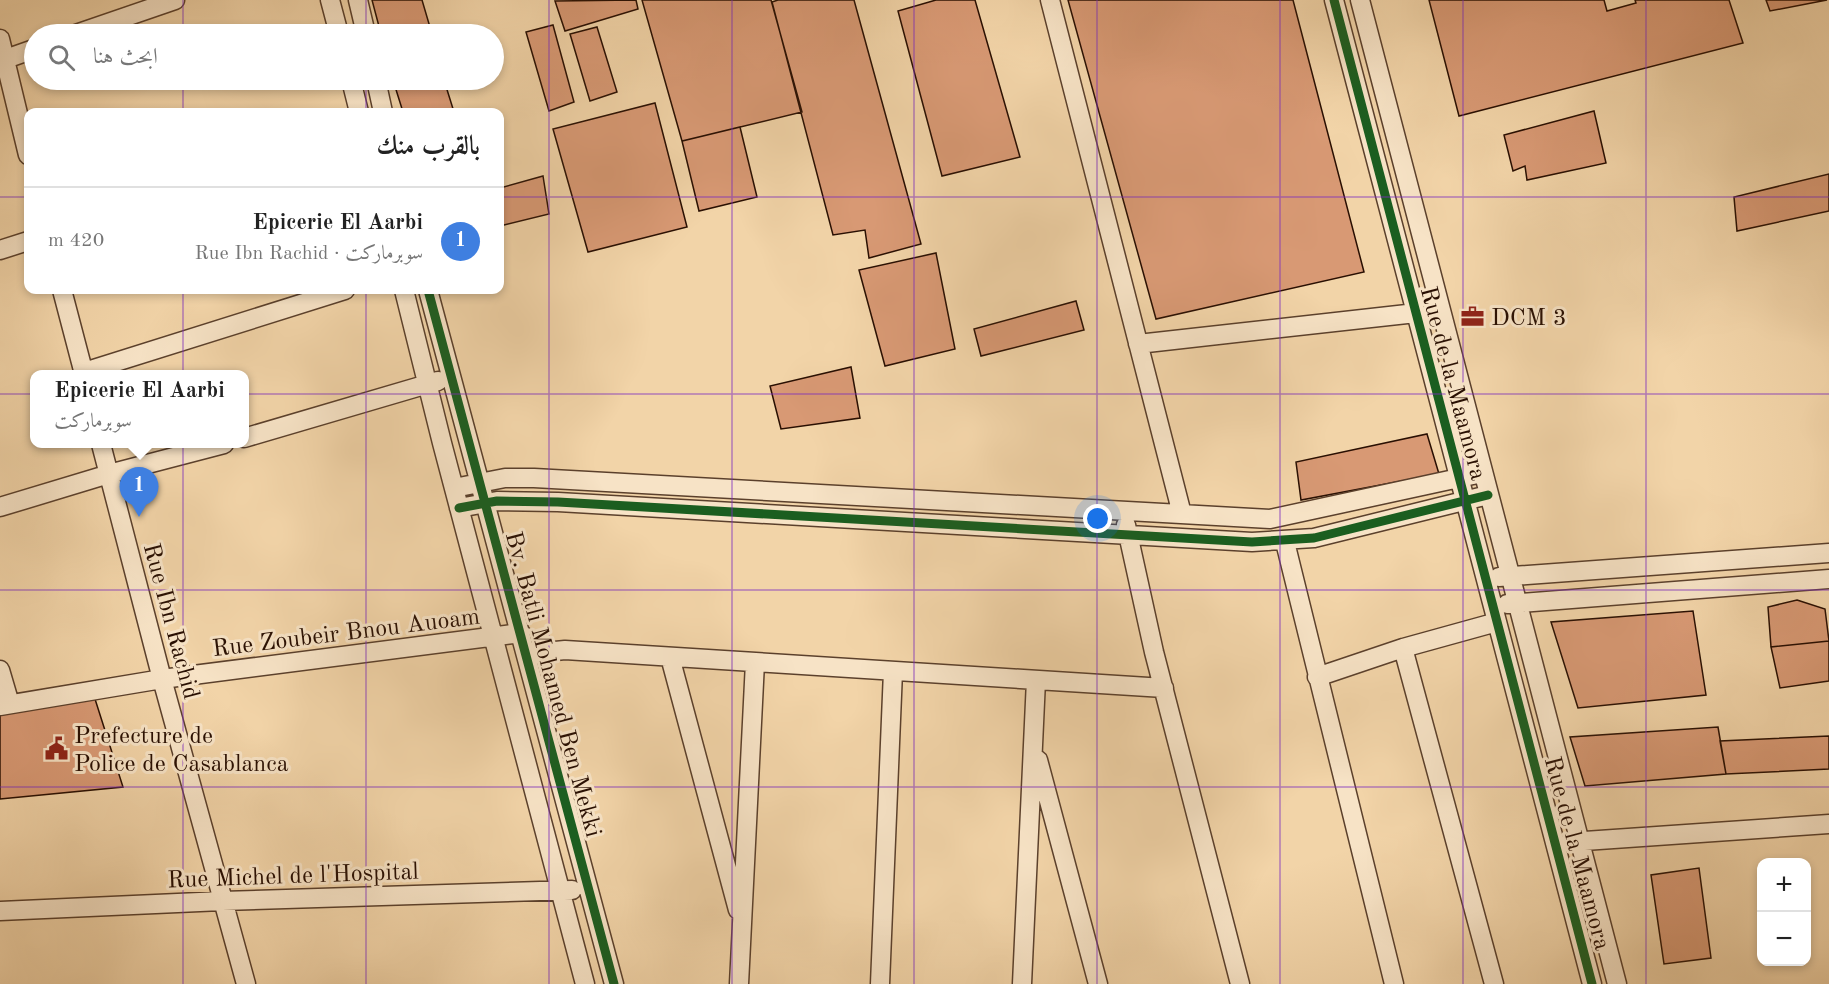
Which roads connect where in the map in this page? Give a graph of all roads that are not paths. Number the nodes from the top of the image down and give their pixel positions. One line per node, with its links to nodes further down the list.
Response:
1 (175, 0): 7 (street)
2 (330, 0): 8 (street)
3 (358, 0): 9 (street)
4 (1050, 0): 25 (street)
5 (1334, 0): 24 (street, Rue de la Maamora)
6 (1360, 0): 33 (street, Rue de la Maamora)
7 (105, 24)
8 (336, 24)
9 (364, 24)
10 (0, 39): 12 (street)
11 (24, 53): 12 (street)
12 (3, 60): 17 (street)
13 (354, 90): 15 (street)
14 (378, 90): 16 (street)
15 (358, 108)
16 (382, 108)
17 (24, 140)
18 (24, 242): 19 (street)
19 (0, 250)
20 (63, 294): 26 (street)
21 (332, 294): 27 (street)
22 (405, 294): 29 (street, Bv. Batli Mohamed Ben Mekki)
23 (429, 294): 28 (street, Bv. Batli Mohamed Ben Mekki)
24 (1416, 313): 25 (street); 35 (street, Rue de la Maamora)
25 (1138, 344): 44 (street)
26 (83, 370)
27 (93, 370)
28 (453, 376): 29 (street); 36 (street, Bv. Batli Mohamed Ben Mekki)
29 (428, 384): 30 (street); 37 (street, Bv. Batli Mohamed Ben Mekki)
30 (249, 437)
31 (102, 448): 34 (street, Rue Ibn Rachid)
32 (209, 448): 34 (street)
33 (1482, 473): 35 (street); 38 (street, Rue de la Maamora)
34 (109, 474): 41 (street); 62 (street, Rue Ibn Rachid)
35 (1459, 478): 39 (street, Rue de la Maamora); 44 (street)
36 (480, 482): 37 (street); 40 (street, Bv. Batli Mohamed Ben Mekki); 43 (street)
37 (454, 488): 42 (street, Bv. Batli Mohamed Ben Mekki)
38 (1488, 495): 39 (street); 48 (street, Rue de la Maamora)
39 (1465, 502): 46 (street); 49 (street, Rue de la Maamora)
40 (485, 503): 42 (street); 45 (street); 53 (street, Bv. Batli Mohamed Ben Mekki)
41 (0, 507)
42 (459, 508): 54 (street, Bv. Batli Mohamed Ben Mekki)
43 (1123, 511): 44 (street); 45 (street)
44 (1182, 514)
45 (1129, 535): 46 (street); 64 (street)
46 (1285, 542): 61 (street)
47 (1829, 553): 48 (street)
48 (1510, 576): 49 (street); 51 (street, Rue de la Maamora)
49 (1486, 578): 52 (street, Rue de la Maamora)
50 (1829, 579): 51 (street)
51 (1517, 603): 52 (street); 70 (street, Rue de la Maamora)
52 (1495, 613): 55 (street); 71 (street, Rue de la Maamora)
53 (521, 633): 54 (street, Rue Zoubeir Bnou Auoam); 56 (street, Bv. Batli Mohamed Ben Mekki)
54 (495, 637): 62 (street, Rue Zoubeir Bnou Auoam); 68 (street, Bv. Batli Mohamed Ben Mekki)
55 (1403, 648): 61 (street); 87 (street)
56 (526, 654): 57 (street); 67 (street, Bv. Batli Mohamed Ben Mekki)
57 (670, 657): 58 (street); 76 (street)
58 (755, 662): 60 (street); 76 (street)
59 (0, 670): 65 (street)
60 (893, 671): 63 (street); 82 (street)
61 (1317, 677): 86 (street)
62 (162, 680): 65 (street, Rue Zoubeir Bnou Auoam); 74 (street, Rue Ibn Rachid)
63 (1036, 680): 64 (street); 66 (street)
64 (1164, 687): 85 (street)
65 (5, 705)
66 (1033, 742): 83 (street); 84 (street)
67 (551, 748): 68 (street); 72 (street, Bv. Batli Mohamed Ben Mekki)
68 (526, 756): 73 (street, Bv. Batli Mohamed Ben Mekki)
69 (1829, 825): 70 (street)
70 (1579, 841): 71 (street); 89 (street, Rue de la Maamora)
71 (1557, 844): 88 (street, Rue de la Maamora)
72 (588, 888): 73 (street, Rue Michel de l'Hospital); 79 (street, Bv. Batli Mohamed Ben Mekki)
73 (561, 891): 74 (street, Rue Michel de l'Hospital); 78 (street, Bv. Batli Mohamed Ben Mekki)
74 (222, 900): 75 (street, Rue Michel de l'Hospital); 77 (street, Rue Ibn Rachid)
75 (0, 911)
76 (742, 926): 81 (street)
77 (246, 984)
78 (585, 984)
79 (614, 984): 80 (street)
80 (626, 984)
81 (739, 984)
82 (880, 984)
83 (1022, 984)
84 (1098, 984)
85 (1240, 984)
86 (1394, 984)
87 (1494, 984)
88 (1592, 984)
89 (1617, 984)

